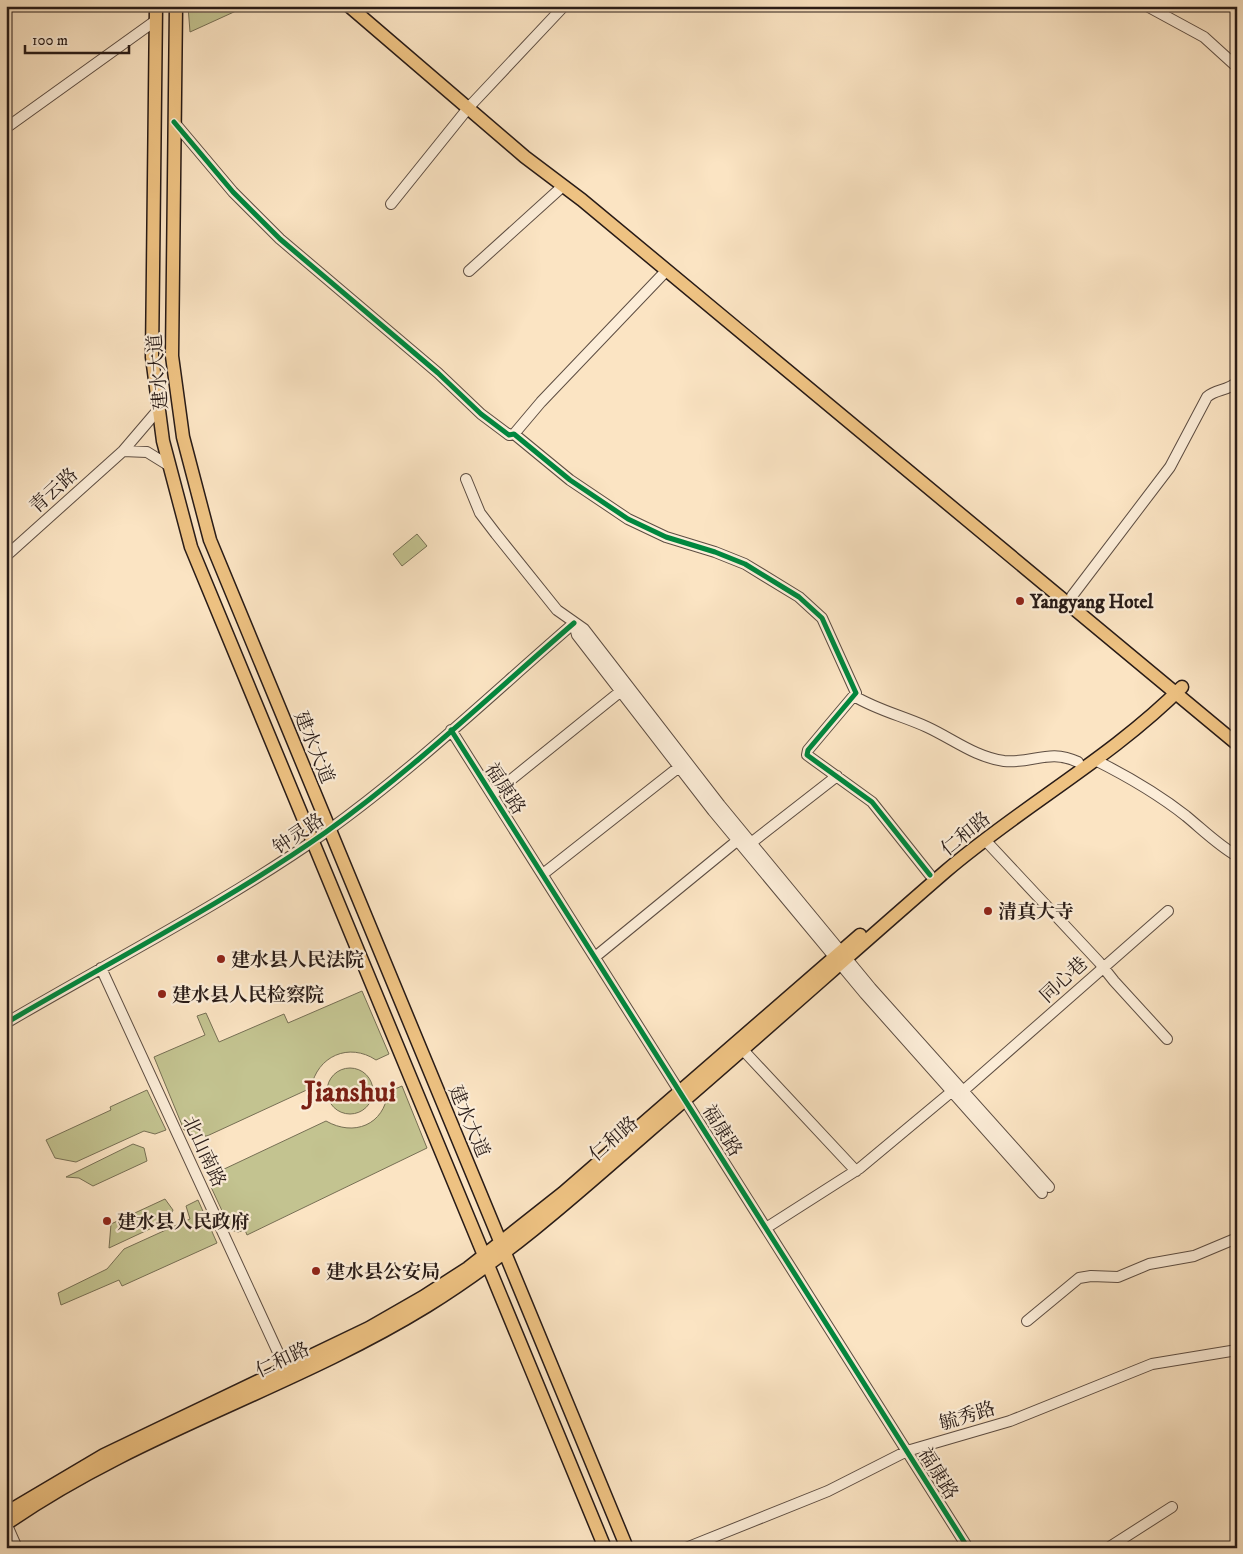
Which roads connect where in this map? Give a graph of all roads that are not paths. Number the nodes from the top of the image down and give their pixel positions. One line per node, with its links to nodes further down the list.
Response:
1 (156, 6): 7 (main road, 建水大道)
2 (176, 6): 10 (main road, 建水大道)
3 (348, 6): 9 (main road)
4 (361, 6): 9 (main road)
5 (564, 6): 9 (street)
6 (1147, 6): 8 (street)
7 (155, 21): 11 (street); 18 (main road, 建水大道)
8 (1237, 67)
9 (471, 104): 12 (main road); 13 (street); 16 (main road)
10 (174, 122): 19 (street); 37 (main road, 建水大道)
11 (6, 128)
12 (563, 186): 14 (main road); 15 (street)
13 (391, 204)
14 (666, 271): 16 (main road); 19 (street)
15 (469, 272)
16 (760, 344): 24 (main road); 26 (main road)
17 (1237, 382): 24 (street)
18 (158, 410): 20 (street, 青云路); 21 (main road, 建水大道)
19 (514, 434): 28 (street)
20 (123, 451): 21 (street); 23 (street, 青云路)
21 (168, 465): 40 (main road, 建水大道)
22 (466, 479): 25 (street)
23 (6, 556)
24 (1072, 596): 26 (main road)
25 (574, 623): 27 (street); 29 (street, 钟灵路); 41 (street)
26 (1176, 688): 30 (main road); 31 (main road); 32 (main road, 仁和路); 33 (main road, 仁和路)
27 (621, 692): 34 (street); 36 (street)
28 (854, 696): 33 (street); 35 (street)
29 (451, 730): 36 (street, 福康路); 37 (street, 钟灵路)
30 (1237, 733)
31 (1237, 744)
32 (1094, 760): 39 (main road, 仁和路); 42 (street)
33 (1078, 762): 44 (main road, 仁和路)
34 (679, 767): 38 (street); 43 (street)
35 (837, 776): 41 (street); 44 (street)
36 (492, 794): 43 (street, 福康路)
37 (329, 830): 40 (street, 钟灵路); 59 (main road, 建水大道)
38 (738, 840): 46 (street); 47 (street)
39 (984, 840): 47 (main road, 仁和路); 49 (street, 同心巷)
40 (312, 842): 48 (street, 钟灵路); 60 (main road, 建水大道)
41 (751, 843): 47 (street)
42 (1237, 856)
43 (543, 874): 46 (street, 福康路)
44 (930, 875): 47 (main road, 仁和路)
45 (1168, 911): 49 (street)
46 (595, 957): 54 (street, 福康路)
47 (840, 958): 52 (main road, 仁和路); 53 (street); 54 (main road, 仁和路)
48 (101, 968): 50 (street, 钟灵路); 63 (street, 北山南路)
49 (1104, 968): 51 (street); 53 (street, 同心巷)
50 (6, 1023)
51 (1167, 1039)
52 (743, 1050): 54 (main road, 仁和路); 55 (street)
53 (958, 1090): 55 (street, 同心巷); 56 (street)
54 (683, 1096): 57 (street, 福康路); 59 (main road, 仁和路)
55 (856, 1171): 57 (street, 同心巷)
56 (1045, 1190)
57 (766, 1228): 64 (street, 福康路)
58 (1237, 1238): 61 (street)
59 (503, 1248): 60 (main road, 仁和路); 72 (main road, 建水大道)
60 (486, 1261): 63 (main road, 仁和路); 71 (main road, 建水大道)
61 (1027, 1321)
62 (1237, 1350): 64 (street, 毓秀路)
63 (288, 1372): 66 (main road, 仁和路); 67 (main road, 仁和路)
64 (907, 1451): 73 (street, 毓秀路); 74 (street, 福康路)
65 (1172, 1507): 75 (street)
66 (6, 1512)
67 (6, 1524): 70 (street)
68 (6, 1540): 69 (street)
69 (10, 1548)
70 (17, 1548)
71 (605, 1548)
72 (627, 1548)
73 (686, 1548)
74 (968, 1548)
75 (1108, 1548)

